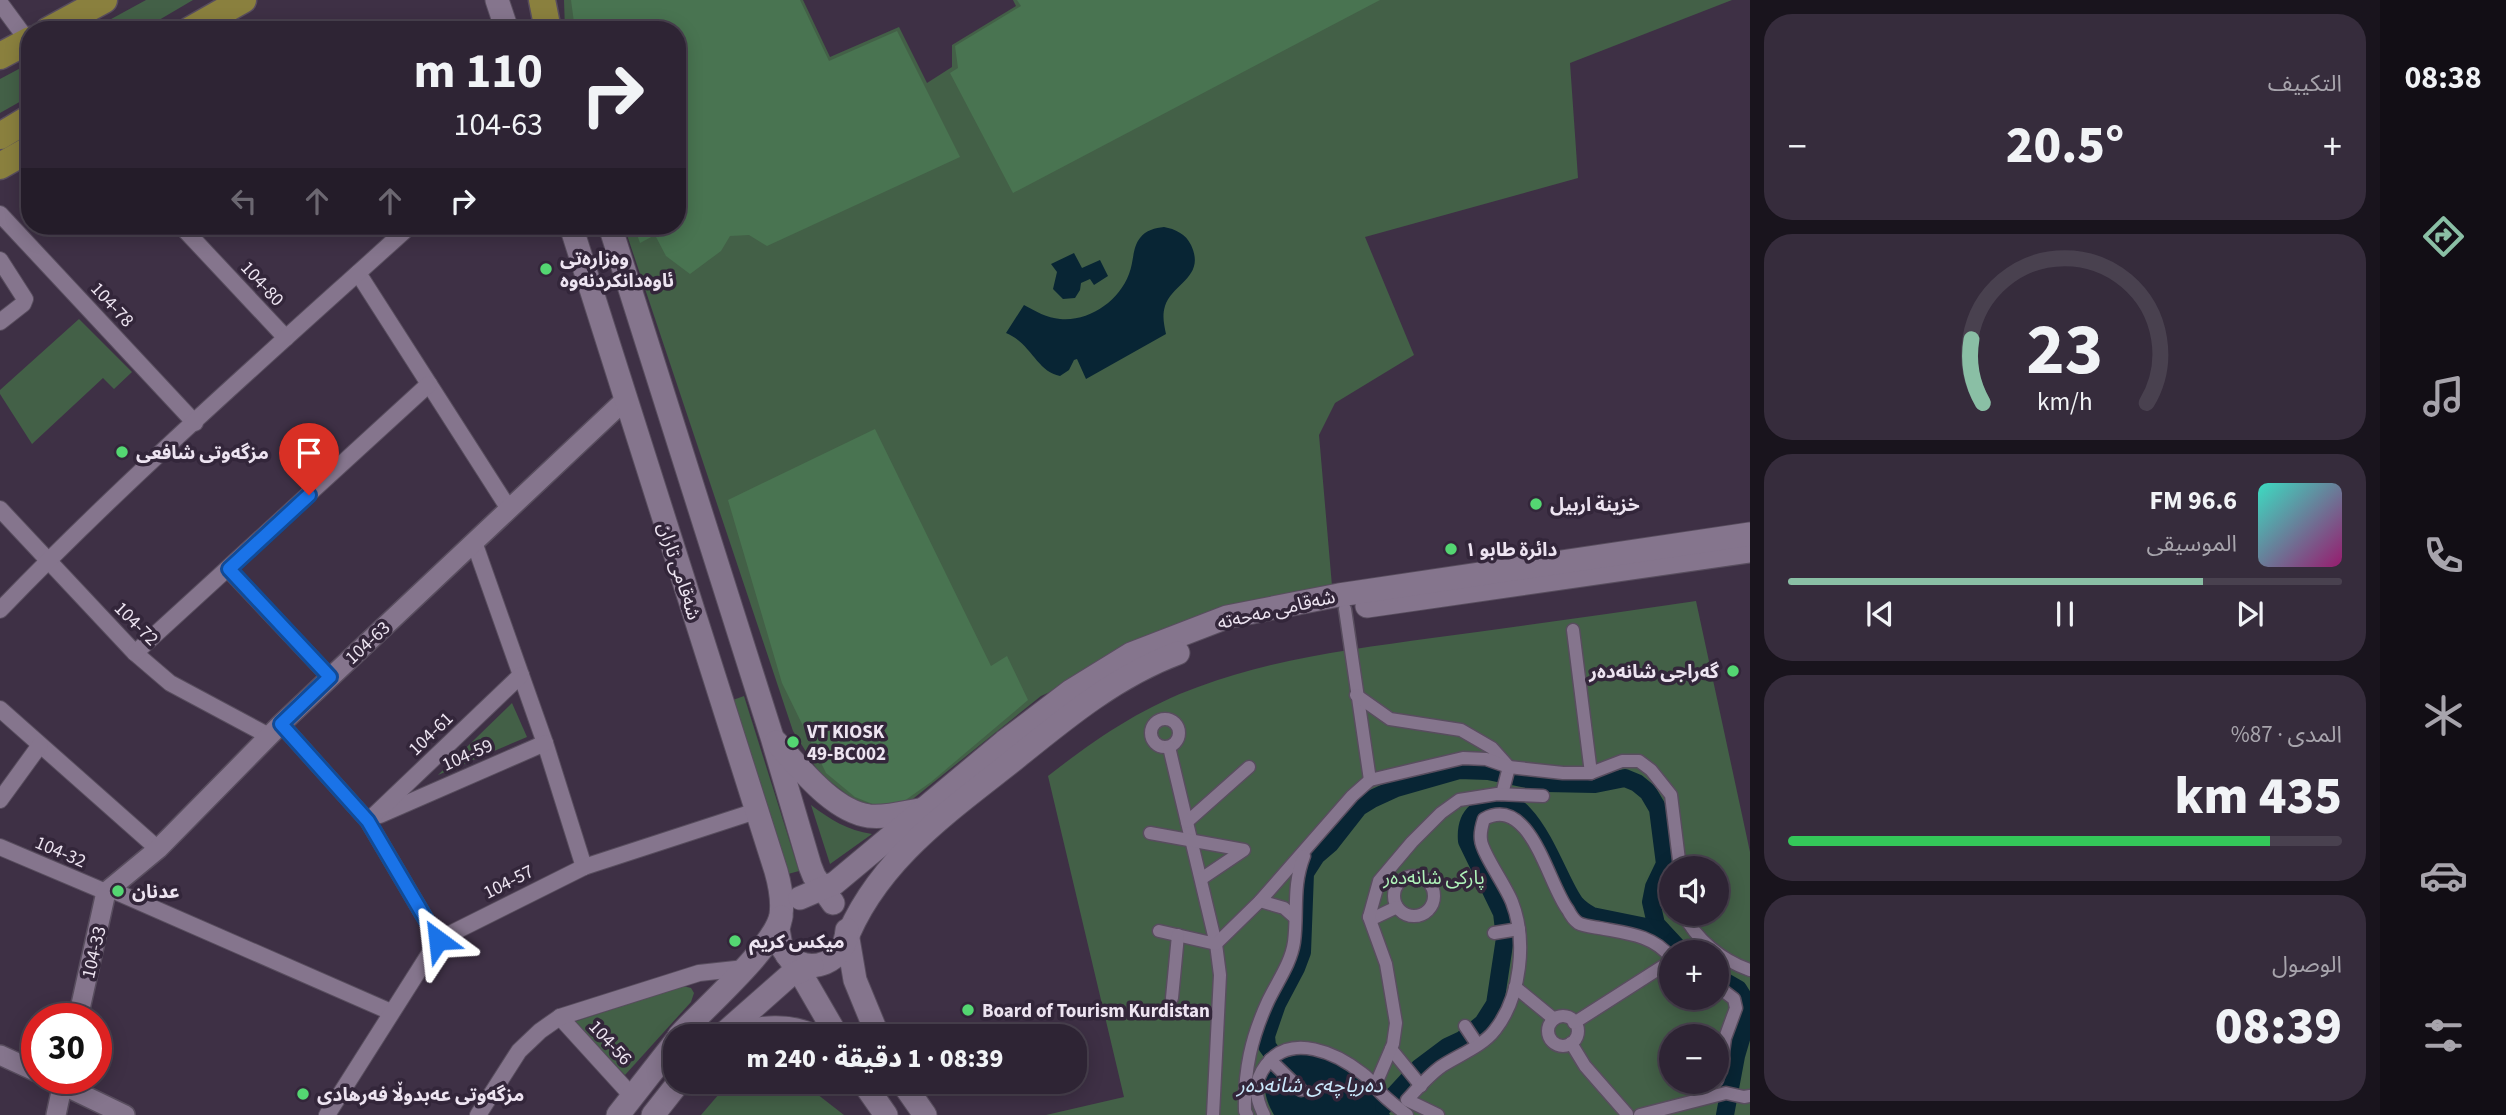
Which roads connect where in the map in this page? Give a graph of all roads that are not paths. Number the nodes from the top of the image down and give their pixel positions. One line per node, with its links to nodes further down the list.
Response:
1 (104, 0): 6 (highway)
2 (243, 0): 7 (highway)
3 (497, 0): 8 (main road)
4 (540, 0): 9 (highway)
5 (0, 3): 10 (street)
6 (65, 21)
7 (207, 21)
8 (501, 21)
9 (545, 21)
10 (21, 23)
11 (21, 45): 12 (highway)
12 (0, 56)
13 (21, 123): 14 (highway)
14 (0, 136)
15 (21, 154): 16 (highway)
16 (0, 166)
17 (0, 214): 30 (street, 104-78)
18 (189, 235): 27 (street, 104-80)
19 (400, 235): 24 (street)
20 (574, 235): 25 (main road, شەقامی تاران)
21 (613, 235): 23 (main road, شەقامی تاران)
22 (0, 260): 26 (street)
23 (622, 263): 25 (main road); 47 (main road, شەقامی تاران)
24 (358, 273): 27 (street); 28 (street)
25 (586, 275): 29 (main road, شەقامی تاران)
26 (0, 322)
27 (286, 338): 30 (street)
28 (429, 384): 32 (street); 37 (street)
29 (626, 399): 32 (street, 104-63); 59 (main road, شەقامی تاران)
30 (195, 423): 36 (street)
31 (0, 509): 36 (street, 104-72)
32 (509, 509): 34 (street, 104-63)
33 (1750, 534): 58 (main road, شەقامی مەحەتە)
34 (474, 542): 42 (street); 43 (street, 104-63)
35 (1750, 551): 39 (main road, شەقامی مەحەتە)
36 (47, 561): 38 (street); 41 (street, 104-72)
37 (229, 569): 41 (street); 43 (street)
38 (0, 610)
39 (1345, 610): 44 (street); 82 (main road, شەقامی مەحەتە)
40 (1573, 630): 53 (street)
41 (135, 653): 46 (street, 104-72)
42 (522, 675): 48 (street); 60 (street, 104-61)
43 (330, 677): 46 (street, 104-63)
44 (1356, 695): 52 (street); 54 (street)
45 (0, 709): 49 (street)
46 (275, 730): 60 (street, 104-72); 65 (street, 104-63)
47 (772, 737): 58 (main road); 71 (main road, شەقامی تاران)
48 (545, 743): 60 (street, 104-59); 68 (street)
49 (40, 745): 57 (street); 65 (street)
50 (1169, 747): 61 (street)
51 (1249, 767): 61 (street)
52 (1509, 767): 53 (street); 54 (street); 55 (street)
53 (1591, 773): 67 (street)
54 (1370, 780): 66 (street)
55 (1502, 789): 56 (street); 75 (street)
56 (1543, 796)
57 (0, 800)
58 (927, 808): 71 (main road, شەقامی مەحەتە)
59 (756, 811): 68 (street, 104-57); 76 (main road, شەقامی تاران)
60 (368, 821): 83 (street, 104-72)
61 (1187, 822): 63 (street)
62 (1150, 833): 63 (street)
63 (1192, 840): 69 (street); 69 (street)
64 (0, 847): 70 (street, 104-32)
65 (158, 849): 70 (street, 104-63)
66 (1306, 850): 72 (street); 74 (street)
67 (1679, 856)
68 (584, 867): 83 (street, 104-57)
69 (1201, 879): 84 (street)
70 (109, 891): 93 (street, 104-33); 94 (street, 104-32)
71 (828, 896): 76 (main road, شەقامی مەحەتە); 82 (main road)
72 (1260, 901): 74 (street); 84 (street)
73 (1397, 907): 75 (street)
74 (1293, 916): 132 (street)
75 (1369, 917): 106 (street)
76 (780, 918): 86 (main road); 88 (main road)
77 (1690, 926): 89 (street)
78 (1519, 929): 80 (street); 85 (street); 90 (street)
79 (1159, 931): 81 (street)
80 (1494, 933)
81 (1178, 935): 84 (street); 92 (street)
82 (846, 936): 86 (main road); 101 (main road)
83 (438, 940): 94 (street)
84 (1216, 944): 131 (street)
85 (1659, 946)
86 (799, 964): 99 (main road); 100 (main road)
87 (1659, 967): 97 (street)
88 (745, 968): 95 (street); 98 (main road)
89 (1750, 970)
90 (1515, 987): 96 (street); 105 (street)
91 (1729, 995): 103 (street)
92 (1172, 998)
93 (82, 1003)
94 (391, 1012): 125 (street)
95 (560, 1017): 120 (street, 104-56); 126 (street)
96 (1554, 1019): 97 (street); 104 (street)
97 (1574, 1023): 104 (street)
98 (691, 1024)
99 (734, 1024)
100 (831, 1024)
101 (873, 1024)
102 (1465, 1026): 105 (street)
103 (1729, 1028)
104 (1571, 1043): 135 (street)
105 (1477, 1044): 111 (street)
106 (1391, 1049): 111 (street); 112 (street)
107 (0, 1055): 110 (street)
108 (663, 1057): 120 (main road)
109 (1272, 1059): 112 (street); 113 (street); 133 (street)
110 (21, 1065)
111 (1421, 1086): 134 (street)
112 (1377, 1088): 122 (street)
113 (1301, 1090)
114 (57, 1094): 123 (street)
115 (84, 1094): 124 (street)
116 (670, 1094): 128 (main road)
117 (871, 1094): 129 (main road)
118 (910, 1094): 130 (main road)
119 (1722, 1094): 121 (street); 136 (street)
120 (632, 1095): 127 (main road)
121 (1747, 1096)
122 (1404, 1113)
123 (56, 1115)
124 (125, 1115)
125 (327, 1115)
126 (478, 1115)
127 (618, 1115)
128 (653, 1115)
129 (886, 1115)
130 (925, 1115)
131 (1213, 1115)
132 (1247, 1115)
133 (1265, 1115)
134 (1438, 1115)
135 (1628, 1115)
136 (1640, 1115)

